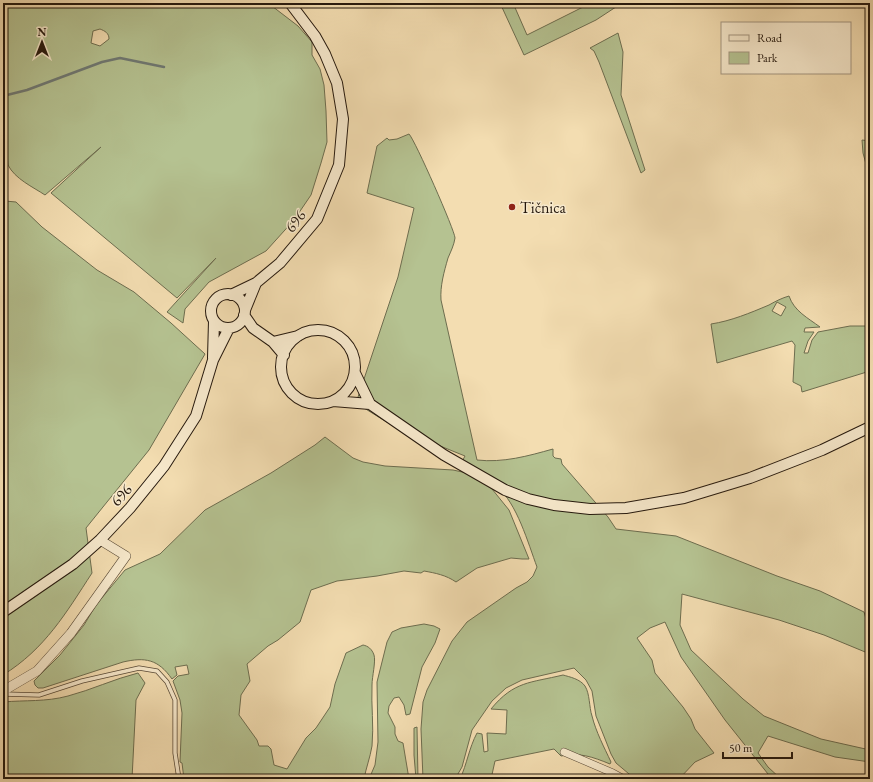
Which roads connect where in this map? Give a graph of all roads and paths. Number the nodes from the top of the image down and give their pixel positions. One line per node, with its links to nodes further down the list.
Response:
1 (290, 3): 2 (main road, 696 / 696)
2 (256, 283): 3 (main road, 696 / 696); 4 (main road, 696 / 696)
3 (231, 295): 4 (main road); 5 (main road, 696 / 696)
4 (245, 312): 6 (main road, 696 / 696); 8 (main road)
5 (214, 321): 7 (main road); 12 (main road, 696 / 696)
6 (239, 324): 7 (main road); 8 (main road)
7 (229, 328): 12 (main road, 696 / 696)
8 (254, 328): 10 (main road)
9 (298, 336): 10 (main road); 11 (main road); 13 (main road)
10 (273, 342): 11 (main road)
11 (284, 355): 14 (main road)
12 (213, 360): 17 (main road, 696 / 696)
13 (355, 373): 14 (main road); 15 (main road)
14 (333, 401): 15 (main road)
15 (370, 404): 16 (main road)
16 (870, 427)
17 (100, 540): 18 (main road, 696 / 696); 19 (street)
18 (3, 612)
19 (3, 691)
20 (3, 694): 22 (lane)
21 (564, 752): 23 (street)
22 (178, 779)
23 (624, 779)

